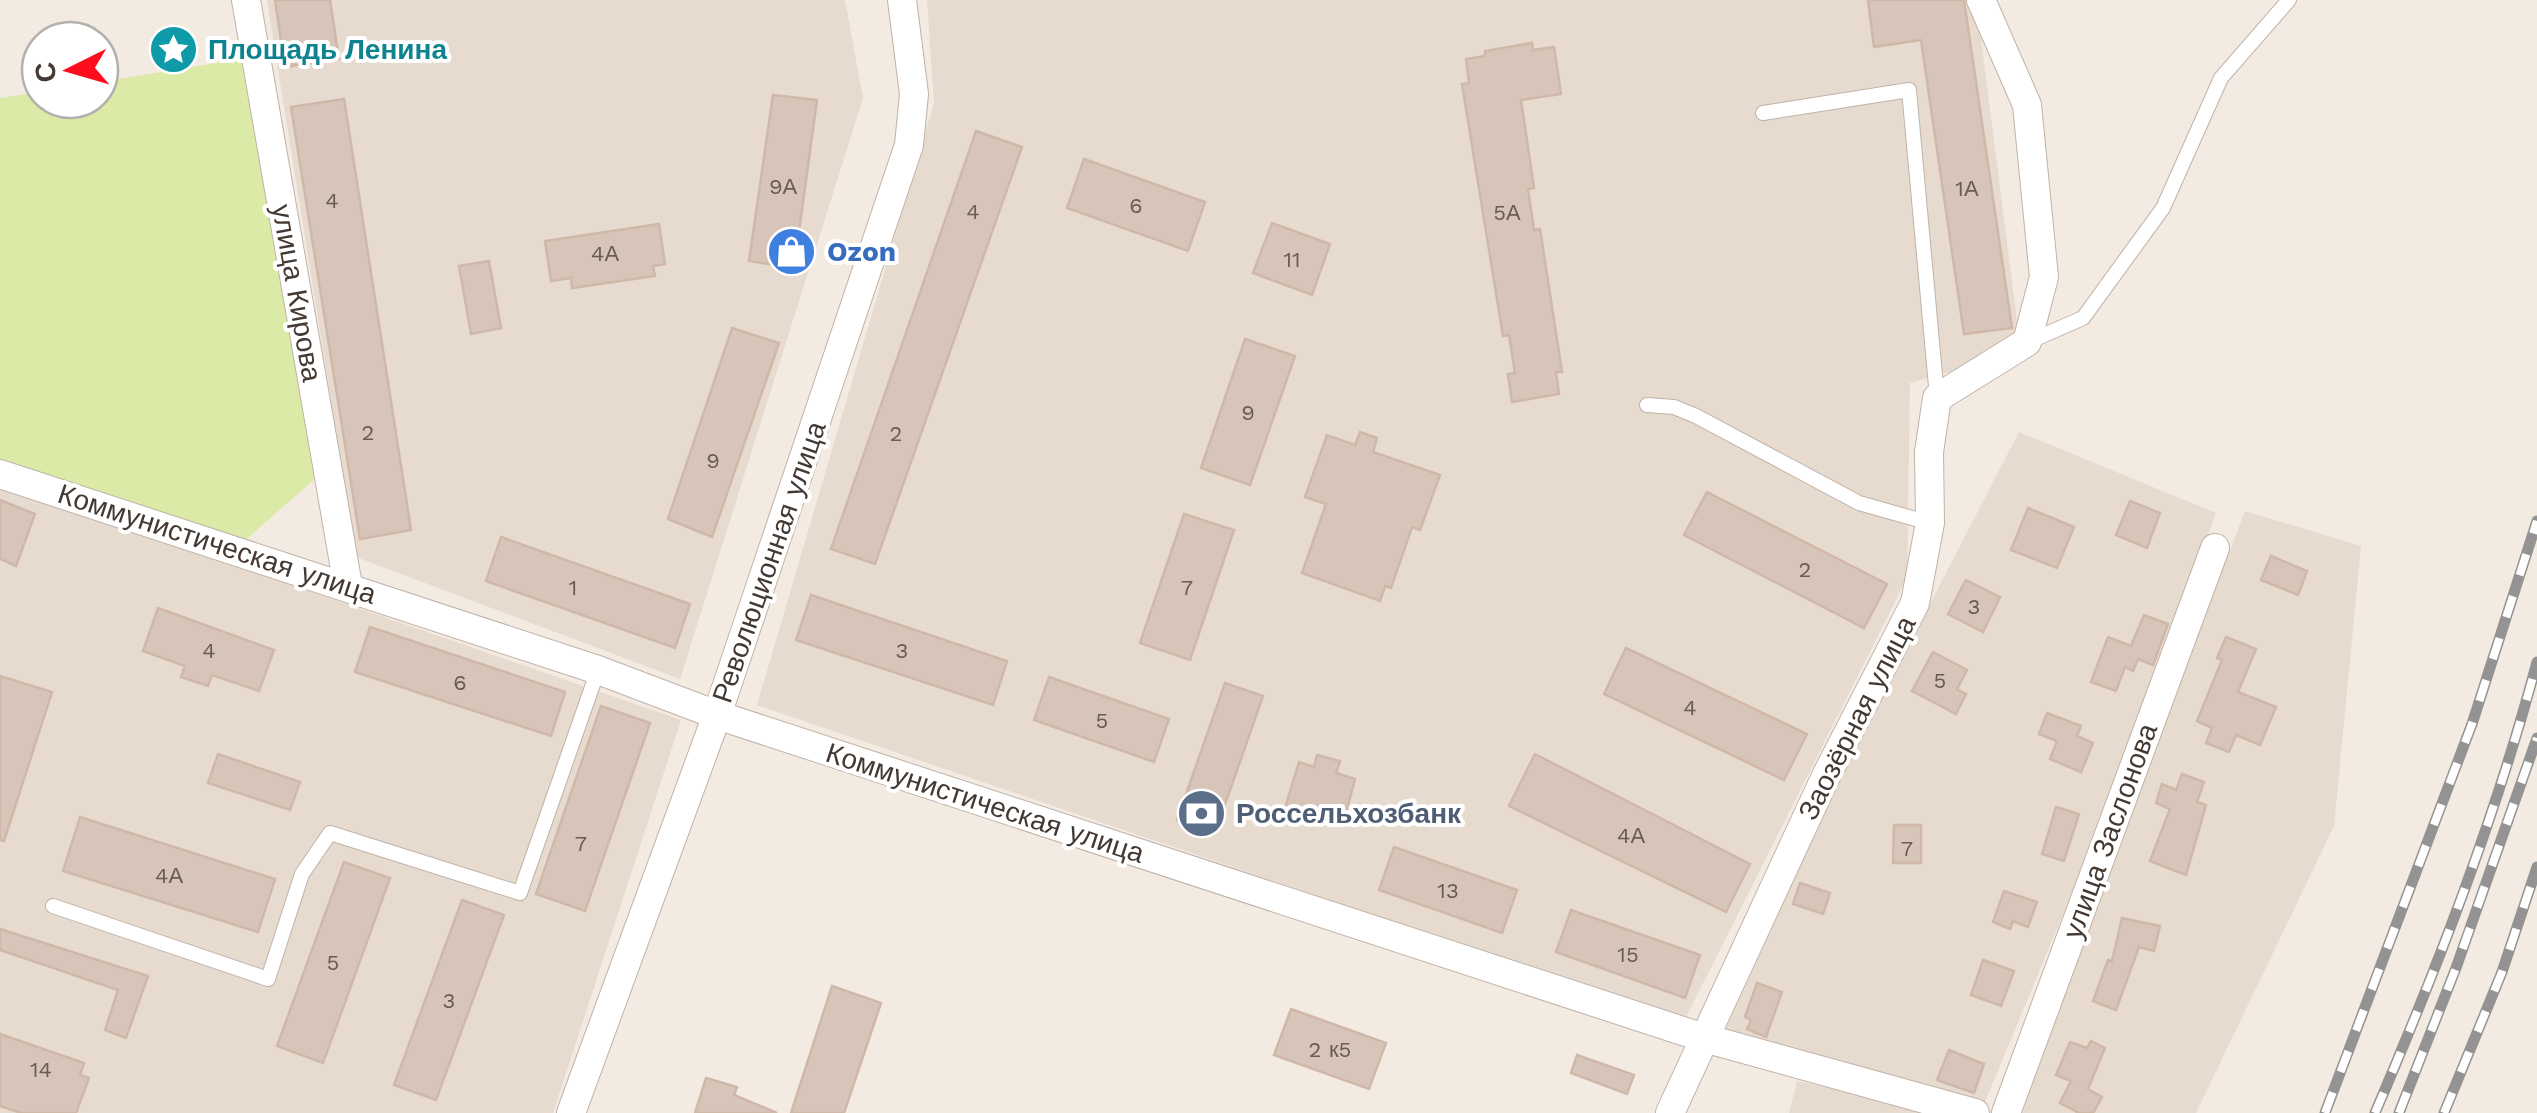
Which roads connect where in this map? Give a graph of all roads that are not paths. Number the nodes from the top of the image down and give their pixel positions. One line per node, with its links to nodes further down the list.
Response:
1 (246, 0): 12 (street, улица Кирова)
2 (902, 0): 14 (street, Революционная улица)
3 (1981, 0): 6 (street)
4 (2289, 0): 6 (lane)
5 (1763, 113): 7 (lane)
6 (2027, 342): 7 (street)
7 (1937, 398): 10 (street, Заозёрная улица)
8 (1647, 404): 10 (lane)
9 (0, 474): 12 (street, Коммунистическая улица)
10 (1930, 523): 16 (street, Заозёрная улица)
11 (2215, 548): 20 (street, улица Заслонова)
12 (348, 586): 13 (street, Коммунистическая улица)
13 (598, 670): 14 (street, Коммунистическая улица); 15 (lane)
14 (717, 715): 16 (street, Коммунистическая улица); 17 (street, Революционная улица)
15 (53, 906)
16 (1704, 1038): 18 (street, Заозёрная улица); 19 (street, Коммунистическая улица)
17 (571, 1113)
18 (1670, 1113)
19 (1975, 1113)
20 (2006, 1113)

